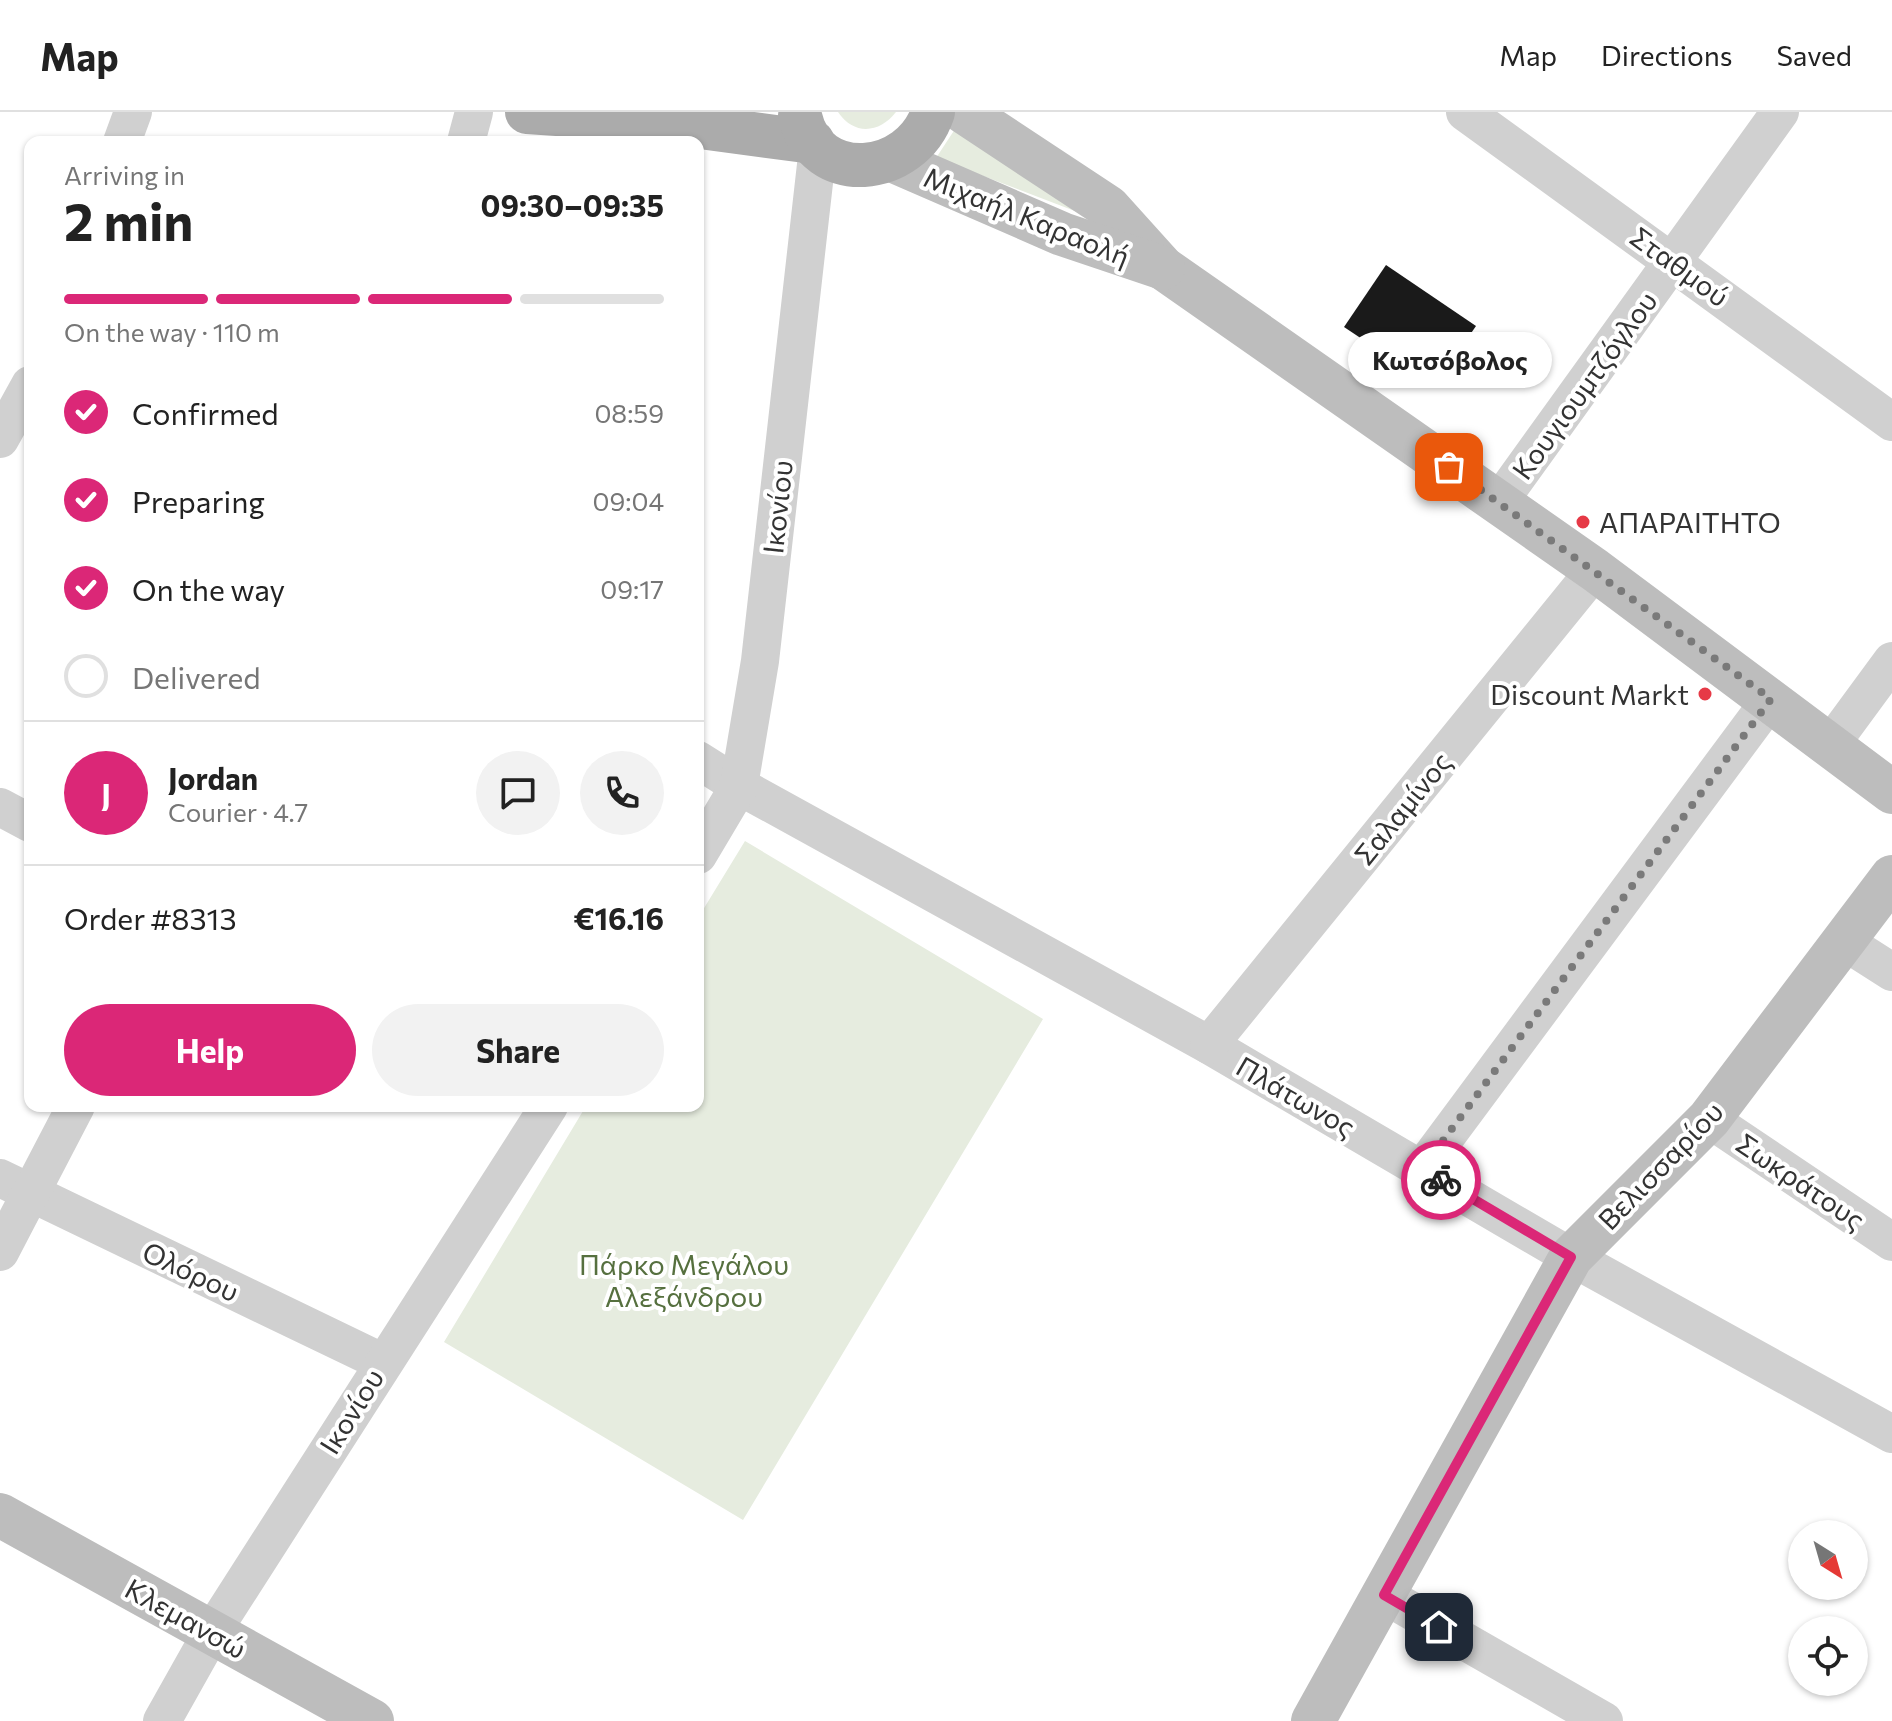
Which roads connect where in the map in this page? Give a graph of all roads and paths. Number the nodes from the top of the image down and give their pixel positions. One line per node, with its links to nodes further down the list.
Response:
1 (133, 112): 9 (street)
2 (474, 112): 10 (street)
3 (527, 112): 8 (main road)
4 (933, 112): 11 (main road)
5 (964, 112): 13 (street, Μιχαήλ Καραολή)
6 (1465, 112): 12 (street, Σταθμού)
7 (1780, 112): 12 (street, Κουγιουμτζόγλου)
8 (810, 134): 11 (main road); 23 (street, Ικονίου)
9 (124, 136)
10 (468, 136)
11 (892, 160): 13 (street, Μιχαήλ Καραολή)
12 (1674, 261): 15 (street, Σταθμού); 17 (street, Κουγιουμτζόγλου)
13 (1163, 268): 17 (street, Μιχαήλ Καραολή)
14 (24, 396): 16 (street)
15 (1892, 422)
16 (0, 439)
17 (1499, 502): 18 (street, Μιχαήλ Καραολή)
18 (1595, 570): 20 (street, Μιχαήλ Καραολή); 31 (street, Σαλαμίνος)
19 (1892, 661): 21 (street)
20 (1771, 699): 21 (street, Μιχαήλ Καραολή); 35 (street)
21 (1831, 744): 24 (street, Μιχαήλ Καραολή)
22 (704, 764): 23 (street, Πλάτωνος)
23 (739, 786): 27 (street, Ικονίου); 31 (street, Πλάτωνος)
24 (1892, 792)
25 (0, 807): 26 (street)
26 (24, 820)
27 (704, 845)
28 (1892, 877): 29 (street, Βελισσαρίου)
29 (1845, 942): 30 (street); 34 (street, Βελισσαρίου)
30 (1892, 972)
31 (1209, 1045): 35 (street, Πλάτωνος)
32 (72, 1112): 36 (street)
33 (545, 1112): 40 (street, Ικονίου)
34 (1709, 1119): 37 (street, Σωκράτους); 39 (street, Βελισσαρίου)
35 (1422, 1169): 39 (street, Πλάτωνος)
36 (16, 1187): 38 (street); 40 (street, Ολόρου)
37 (1892, 1242)
38 (0, 1252)
39 (1571, 1257): 41 (street, Πλάτωνος); 43 (street, Βελισσαρίου)
40 (382, 1362): 44 (street, Ικονίου)
41 (1892, 1434)
42 (0, 1515): 44 (street, Κλεμανσώ)
43 (1384, 1595): 47 (street, Βελισσαρίου); 48 (street)
44 (212, 1632): 45 (street, Ικονίου); 46 (street, Κλεμανσώ)
45 (162, 1721)
46 (372, 1721)
47 (1313, 1721)
48 (1604, 1721)

